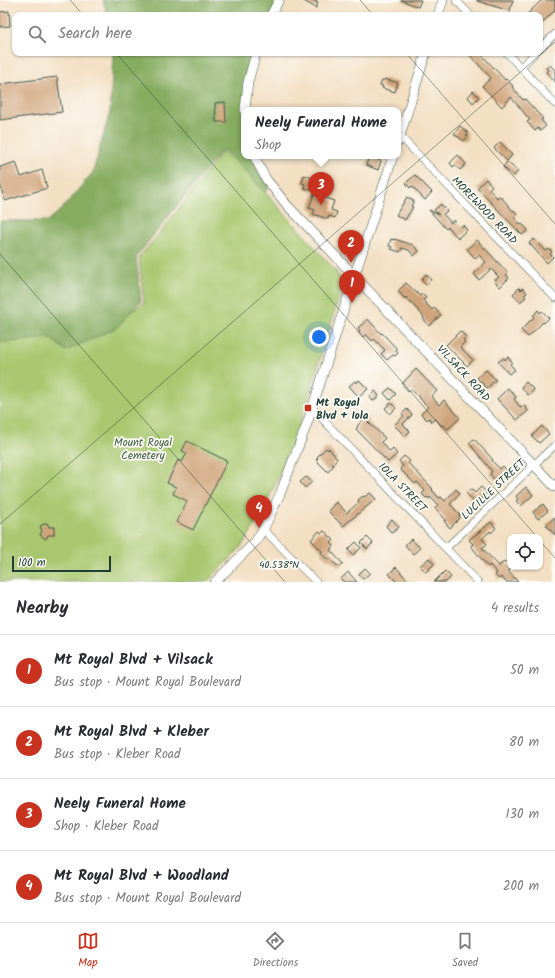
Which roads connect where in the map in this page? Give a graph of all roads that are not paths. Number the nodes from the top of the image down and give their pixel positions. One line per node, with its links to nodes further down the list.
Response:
1 (278, 0): 4 (main road)
2 (443, 0): 5 (main road)
3 (456, 0): 6 (street)
4 (272, 12)
5 (439, 12)
6 (467, 12)
7 (555, 34): 8 (street)
8 (543, 45)
9 (255, 56): 15 (main road)
10 (425, 56): 16 (main road)
11 (510, 56): 13 (street)
12 (532, 56): 13 (street)
13 (521, 67): 14 (street)
14 (555, 104)
15 (245, 107)
16 (401, 133)
17 (401, 141): 21 (street, MOREWOOD ROAD)
18 (256, 159): 20 (main road, VILSACK ROAD)
19 (392, 159): 20 (main road)
20 (355, 276): 22 (main road); 24 (main road, VILSACK ROAD)
21 (555, 298)
22 (312, 408): 26 (main road); 27 (street, IOLA STREET)
23 (555, 445): 24 (street, LUCILLE STREET)
24 (534, 465): 25 (main road, VILSACK ROAD); 27 (street, LUCILLE STREET)
25 (555, 487)
26 (263, 529): 28 (main road); 29 (street)
27 (446, 548): 30 (street, IOLA STREET)
28 (215, 582)
29 (316, 582)
30 (478, 582)

